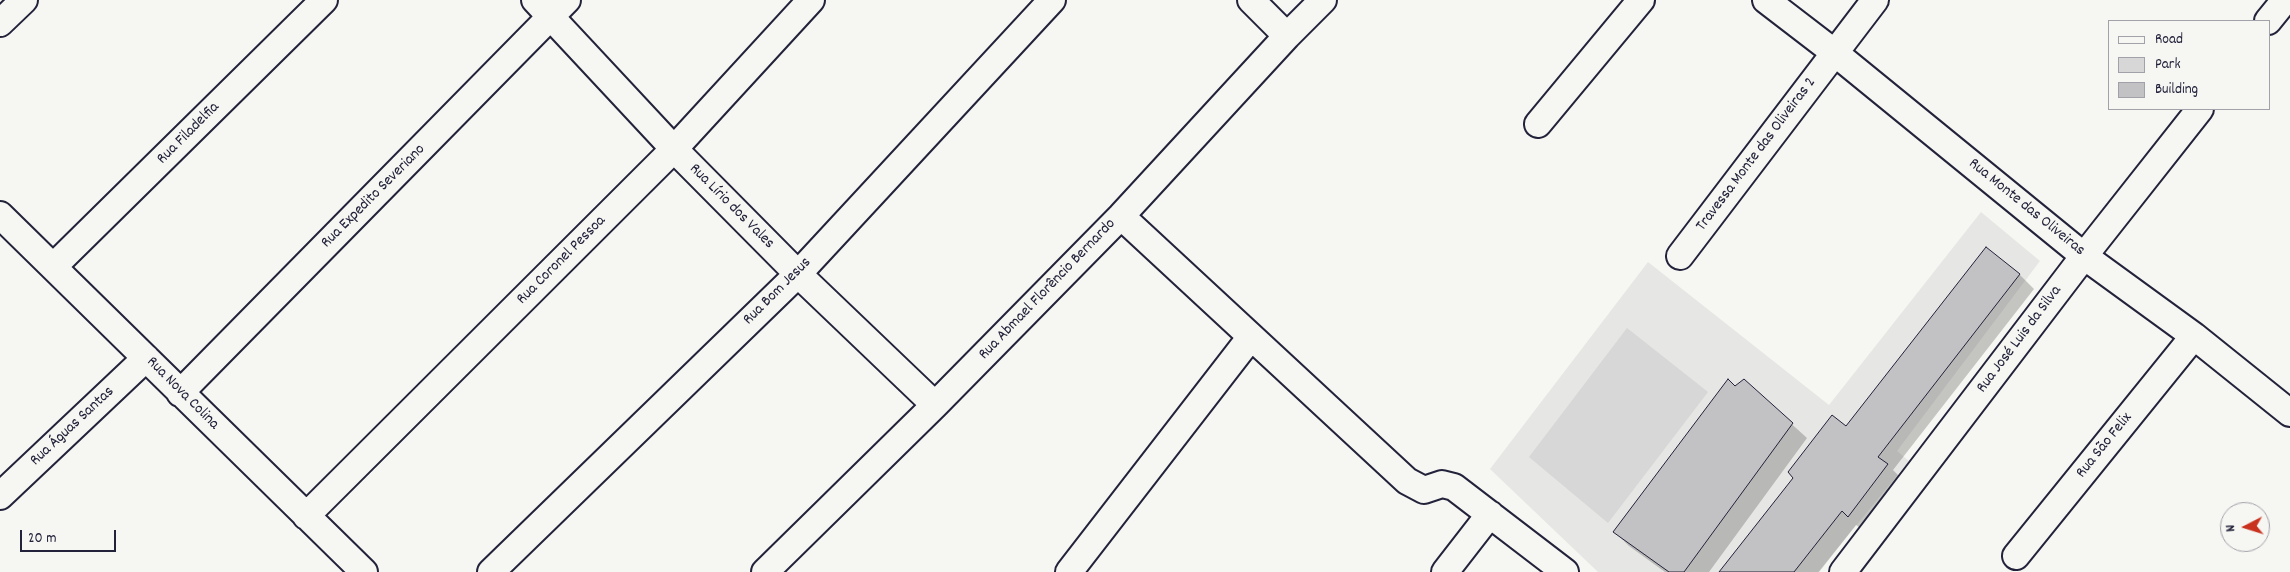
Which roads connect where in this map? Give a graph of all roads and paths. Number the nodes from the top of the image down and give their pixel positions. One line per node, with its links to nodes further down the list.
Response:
1 (24, 0): 13 (street)
2 (324, 0): 23 (street, Rua Filadelfia)
3 (811, 0): 18 (street, Rua Coronel Pessoa)
4 (1052, 0): 24 (street, Rua Bom Jesus)
5 (1251, 0): 14 (street)
6 (1323, 0): 14 (street, Rua Abmael Florêncio Bernardo)
7 (1640, 0): 17 (street)
8 (1766, 0): 15 (street, Rua Monte das Oliveiras)
9 (1875, 0): 15 (street, Travessa Monte das Oliveiras 2)
10 (2285, 0): 12 (street)
11 (551, 6): 18 (street, Rua Lírio dos Vales); 28 (street, Rua Expedito Severiano)
12 (2269, 20)
13 (0, 23)
14 (1287, 36): 20 (street, Rua Abmael Florêncio Bernardo)
15 (1835, 53): 21 (street, Travessa Monte das Oliveiras 2); 22 (street, Rua Monte das Oliveiras)
16 (2199, 110): 22 (street, Rua José Luis da Silva)
17 (1538, 124)
18 (674, 149): 24 (street, Rua Lírio dos Vales); 33 (street, Rua Coronel Pessoa)
19 (0, 215): 23 (street, Rua Nova Colina)
20 (1121, 216): 26 (street); 29 (street, Rua Abmael Florêncio Bernardo)
21 (1680, 256)
22 (2084, 256): 25 (street, Rua Monte das Oliveiras); 41 (street, Rua José Luis da Silva)
23 (54, 267): 27 (street, Rua Nova Colina)
24 (798, 274): 29 (street, Rua Lírio dos Vales); 36 (street, Rua Bom Jesus)
25 (2194, 336): 30 (street, Rua Monte das Oliveiras); 34 (street, Rua São Felix)
26 (1250, 338): 32 (street); 38 (street)
27 (146, 358): 28 (street, Rua Nova Colina); 31 (street, Rua Águas Santas)
28 (180, 393): 33 (street, Rua Nova Colina)
29 (935, 405): 37 (street, Rua Abmael Florêncio Bernardo)
30 (2290, 413)
31 (0, 496)
32 (1490, 514): 39 (street); 40 (street)
33 (306, 516): 35 (street, Rua Nova Colina)
34 (2016, 556)
35 (352, 568)
36 (491, 572)
37 (765, 572)
38 (1069, 572)
39 (1444, 572)
40 (1565, 572)
41 (1843, 572)

